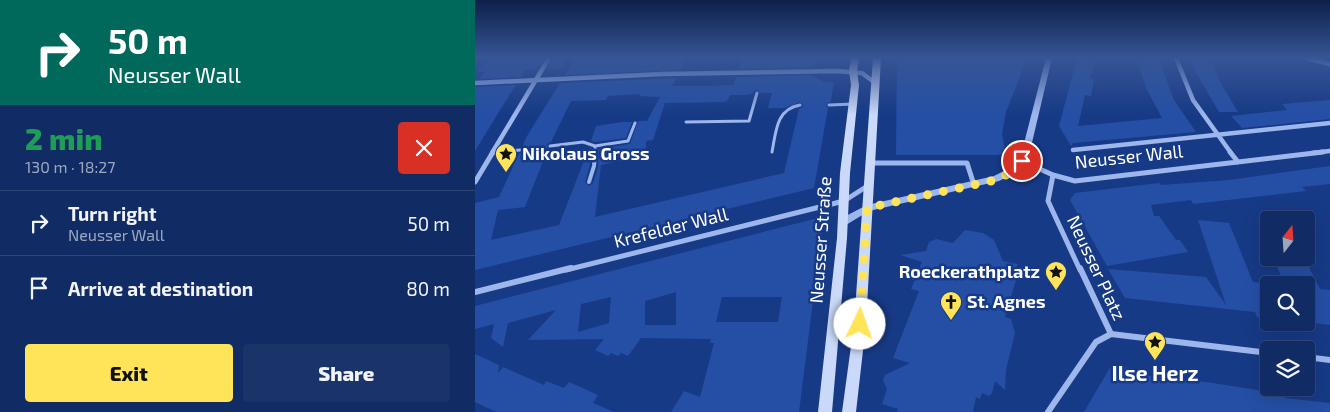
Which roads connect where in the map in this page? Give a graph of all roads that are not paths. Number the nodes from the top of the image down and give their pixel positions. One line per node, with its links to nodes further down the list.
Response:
1 (536, 77): 8 (street)
2 (605, 77): 8 (street)
3 (854, 77): 12 (main road, Neusser Straße)
4 (870, 77): 10 (street)
5 (876, 77): 10 (main road)
6 (1044, 77): 26 (street)
7 (1182, 77): 18 (street)
8 (534, 80): 9 (street); 25 (street)
9 (475, 83)
10 (876, 84): 28 (main road)
11 (757, 93): 15 (lane)
12 (853, 104): 14 (lane); 34 (main road, Neusser Straße)
13 (800, 105): 24 (lane)
14 (829, 105)
15 (686, 122)
16 (635, 123): 20 (lane)
17 (1330, 123): 18 (street, Neusser Wall)
18 (1217, 134): 22 (street, Neusser Wall); 27 (street)
19 (550, 146): 20 (lane)
20 (595, 146): 31 (lane)
21 (521, 150): 25 (lane)
22 (1073, 150)
23 (1330, 151): 27 (street, Neusser Wall)
24 (772, 152)
25 (492, 153): 30 (street)
26 (1022, 161): 29 (street, Neusser Wall); 33 (street)
27 (1238, 162): 29 (street, Neusser Wall)
28 (871, 163): 32 (main road); 33 (street)
29 (1053, 175): 38 (street, Neusser Platz)
30 (475, 182)
31 (589, 182)
32 (869, 184): 34 (street, Krefelder Wall); 35 (main road)
33 (974, 185): 35 (street)
34 (844, 201): 36 (main road, Neusser Straße); 37 (street, Krefelder Wall)
35 (867, 208): 36 (street); 43 (main road)
36 (843, 222): 42 (main road, Neusser Straße)
37 (475, 292)
38 (1111, 334): 39 (street); 44 (street, Neusser Platz)
39 (1260, 352)
40 (1315, 358): 41 (street)
41 (1330, 360)
42 (825, 412)
43 (849, 412)
44 (1047, 412)

